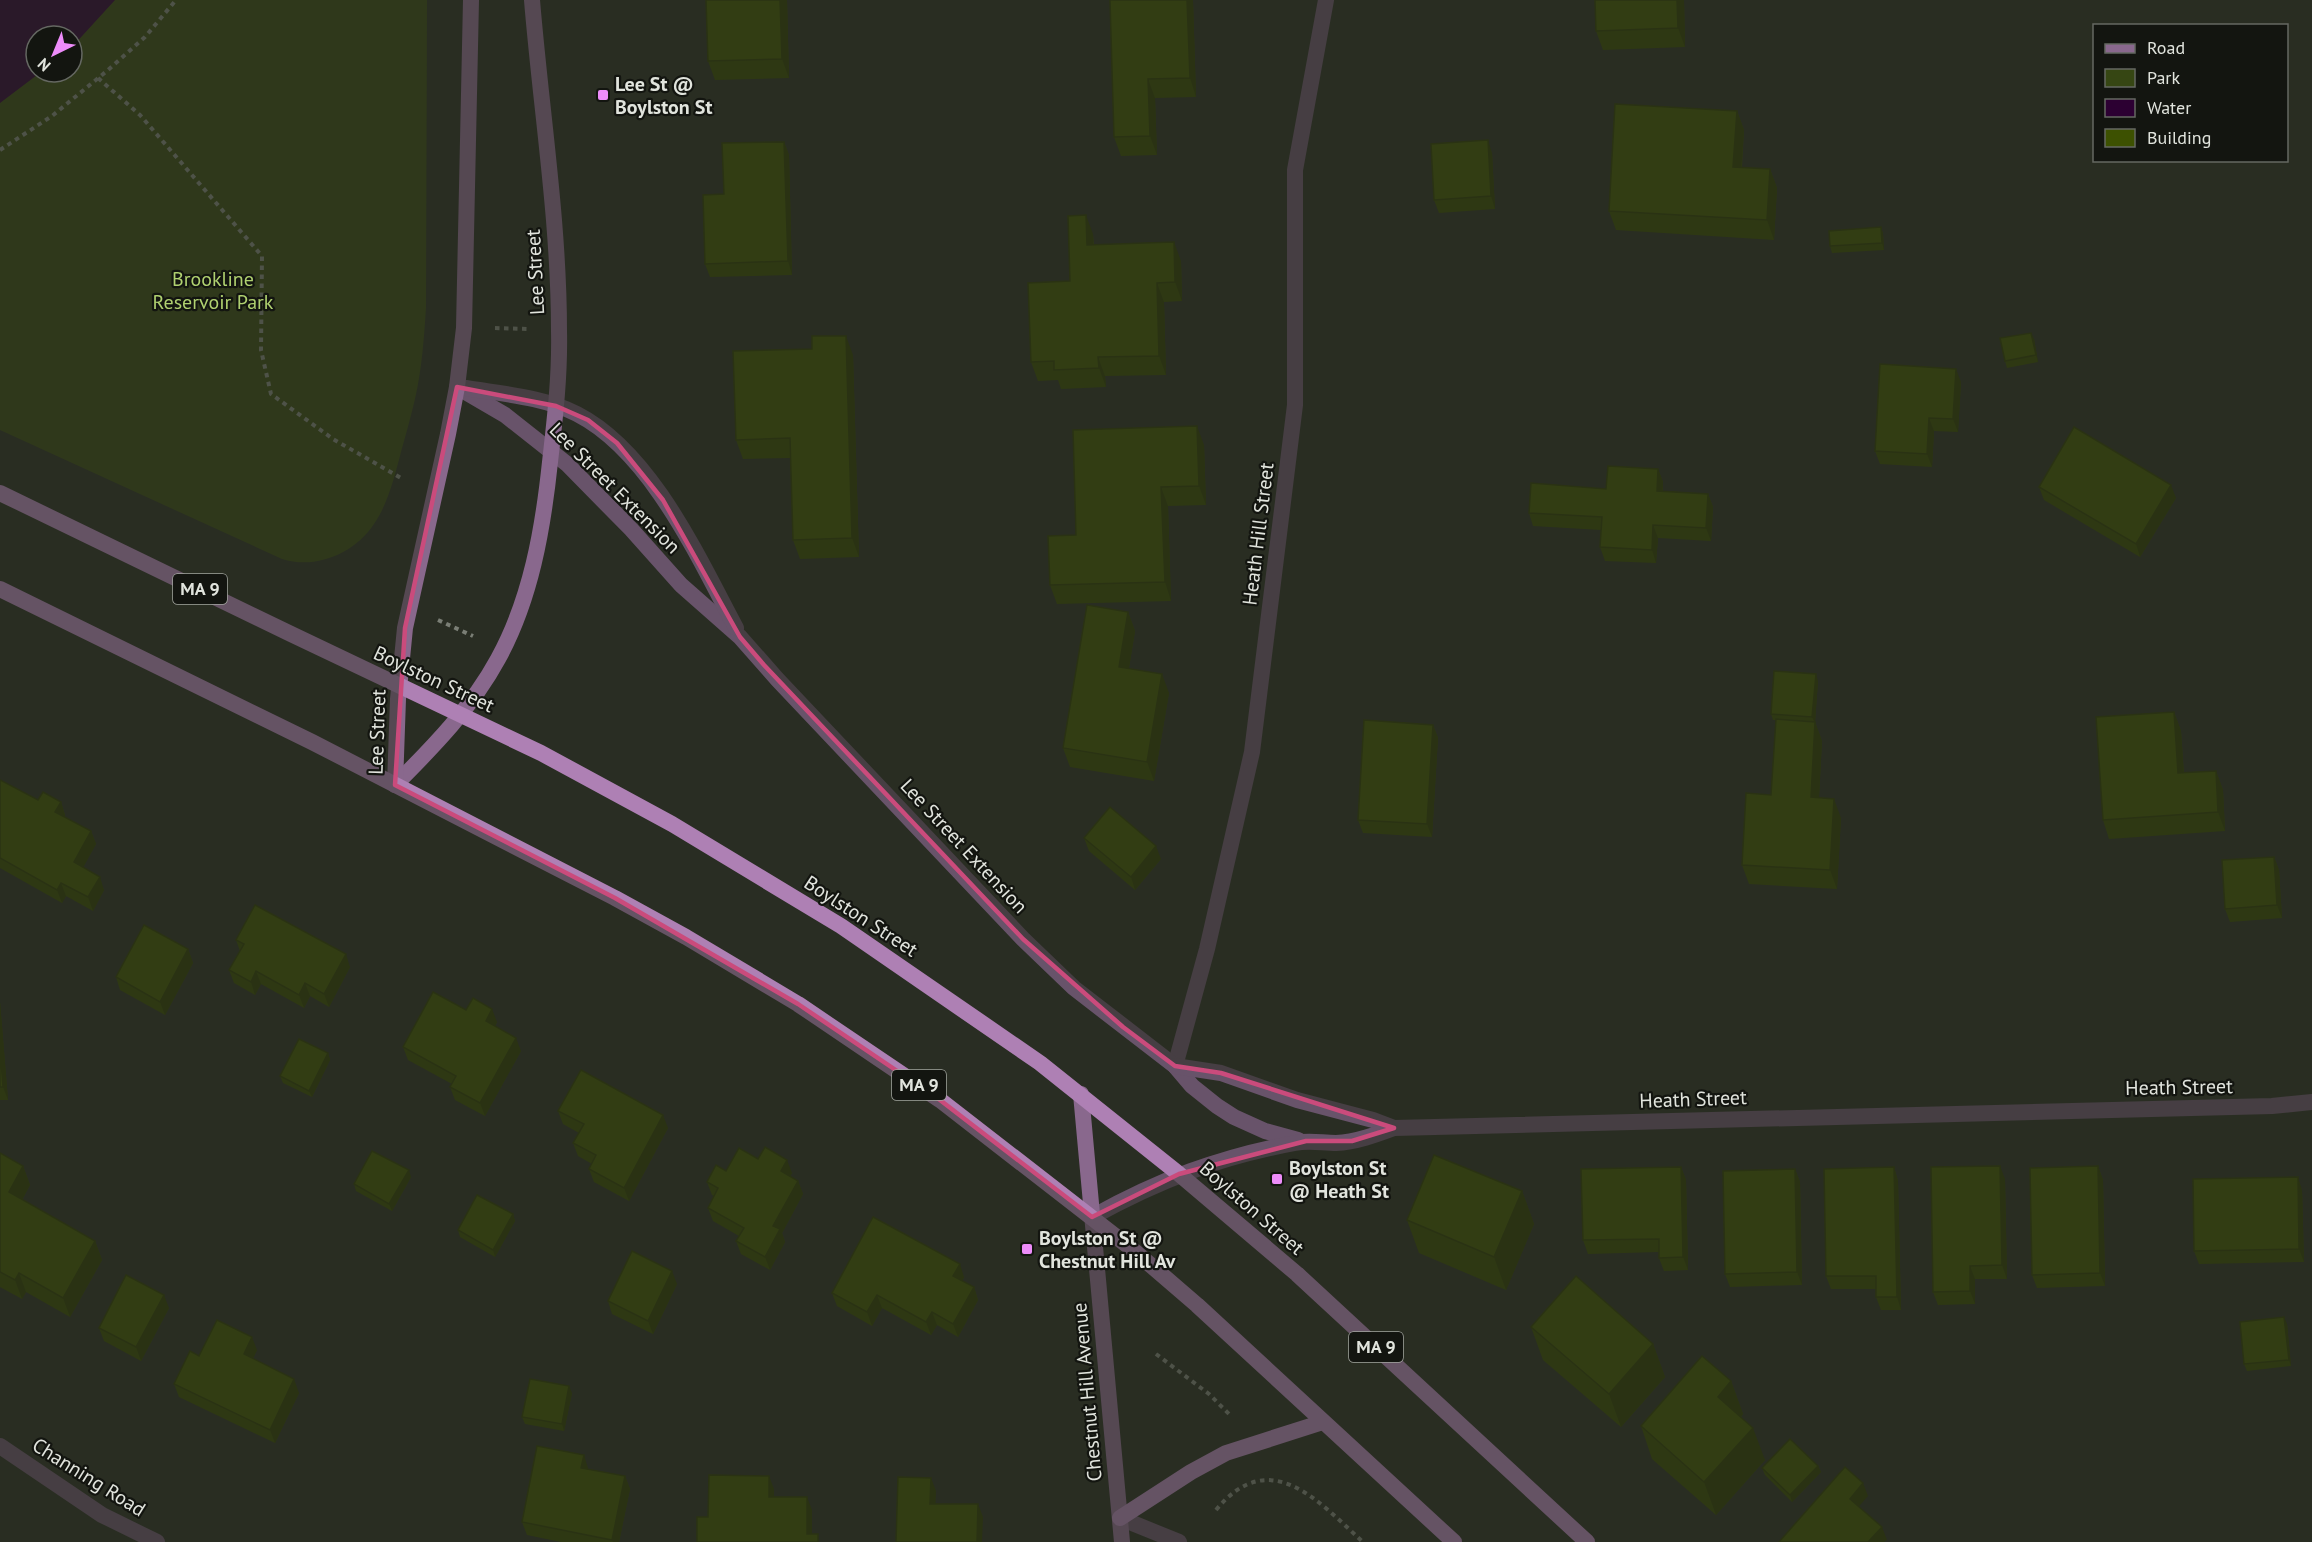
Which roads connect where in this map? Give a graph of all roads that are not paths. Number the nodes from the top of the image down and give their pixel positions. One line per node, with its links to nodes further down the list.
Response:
1 (471, 0): 4 (main road, Lee Street)
2 (532, 0): 5 (main road, Lee Street)
3 (1326, 0): 13 (street, Heath Hill Street)
4 (457, 387): 5 (street, Lee Street Extension); 6 (street, Lee Street Extension); 10 (main road, Lee Street)
5 (556, 406): 6 (main road, Lee Street); 9 (street, Lee Street Extension)
6 (551, 450): 9 (street, Lee Street Extension); 11 (main road, Lee Street)
7 (0, 493): 10 (highway, Boylston Street / MA 9)
8 (0, 589): 12 (highway, MA 9)
9 (740, 637): 13 (street, Lee Street Extension)
10 (399, 686): 11 (highway, Boylston Street / MA 9); 12 (main road, Lee Street)
11 (461, 715): 12 (main road, Lee Street); 14 (highway, Boylston Street / MA 9)
12 (395, 785): 19 (highway, MA 9)
13 (1175, 1066): 16 (street, Lee Street Extension); 17 (street, Lee Street Extension)
14 (1081, 1094): 18 (highway, Boylston Street / MA 9); 19 (main road, Chestnut Hill Avenue)
15 (2312, 1102): 16 (street, Heath Street)
16 (1394, 1128): 17 (street, Heath Street)
17 (1306, 1141): 18 (street, Heath Street)
18 (1179, 1174): 19 (street, Heath Street); 27 (highway, Boylston Street / MA 9)
19 (1092, 1217): 20 (highway, MA 9); 22 (main road, Chestnut Hill Avenue)
20 (1323, 1422): 22 (highway); 26 (highway, MA 9)
21 (0, 1446): 23 (street, Channing Road)
22 (1120, 1518): 24 (main road, Chestnut Hill Avenue); 25 (street)
23 (157, 1542)
24 (1122, 1542)
25 (1179, 1542)
26 (1454, 1542)
27 (1587, 1542)

